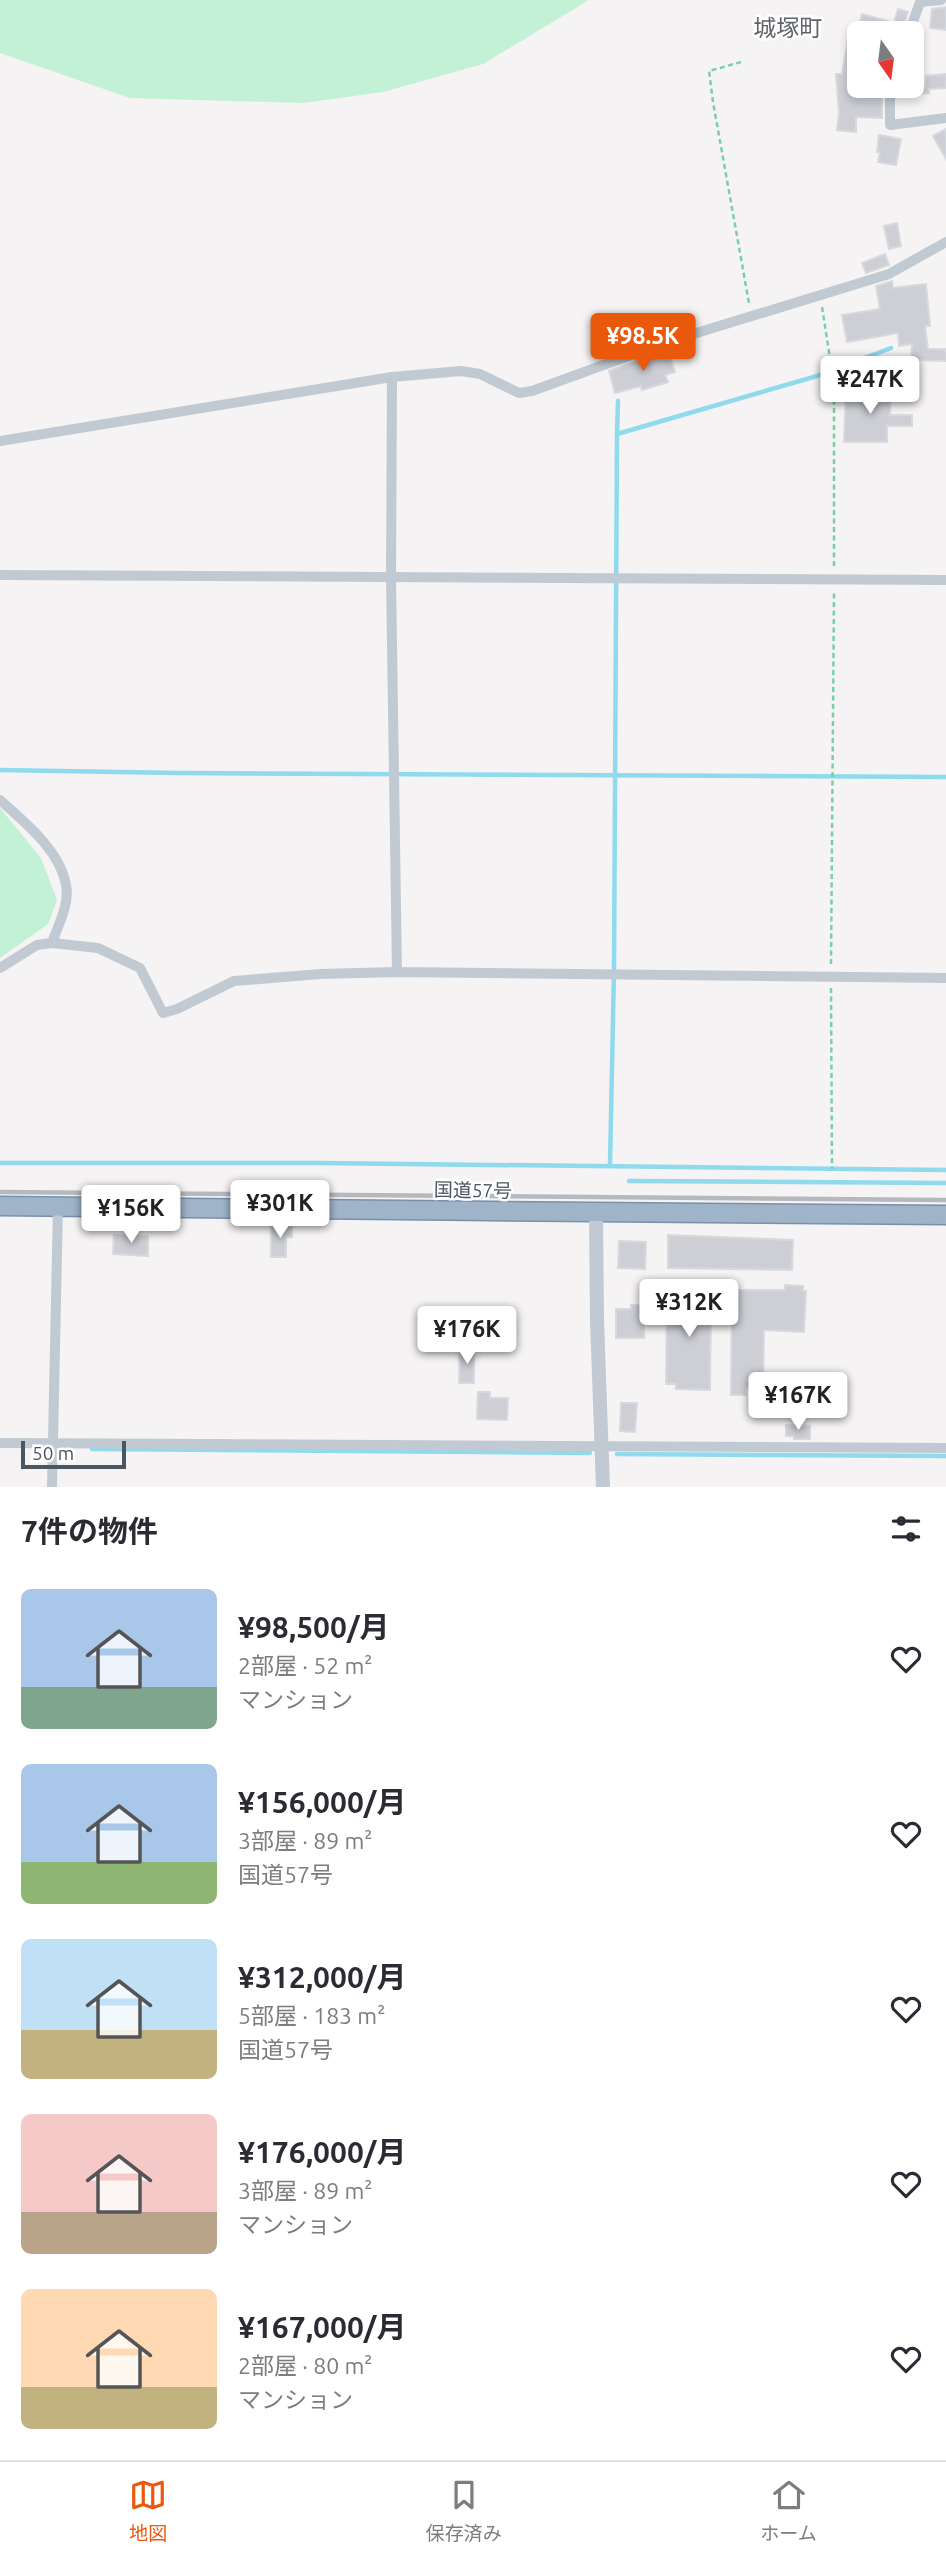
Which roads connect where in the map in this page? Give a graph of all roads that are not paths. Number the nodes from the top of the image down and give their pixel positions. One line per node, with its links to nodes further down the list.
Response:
1 (941, 0): 2 (street)
2 (913, 21)
3 (890, 98): 4 (street)
4 (946, 118)
5 (946, 242): 6 (street)
6 (392, 377): 7 (street); 9 (street)
7 (0, 441)
8 (0, 575): 9 (street)
9 (391, 578): 10 (street); 14 (street)
10 (946, 580)
11 (0, 800): 12 (street)
12 (52, 943): 13 (street); 14 (street)
13 (0, 968)
14 (397, 972): 15 (street)
15 (946, 978)
16 (0, 1206): 17 (highway, 国道57号)
17 (58, 1207): 18 (highway, 国道57号); 21 (street)
18 (596, 1214): 19 (highway, 国道57号); 22 (street)
19 (946, 1215)
20 (0, 1443): 21 (street)
21 (52, 1443): 22 (street); 24 (street)
22 (603, 1447): 23 (street); 25 (street)
23 (946, 1448)
24 (52, 1487)
25 (603, 1487)

